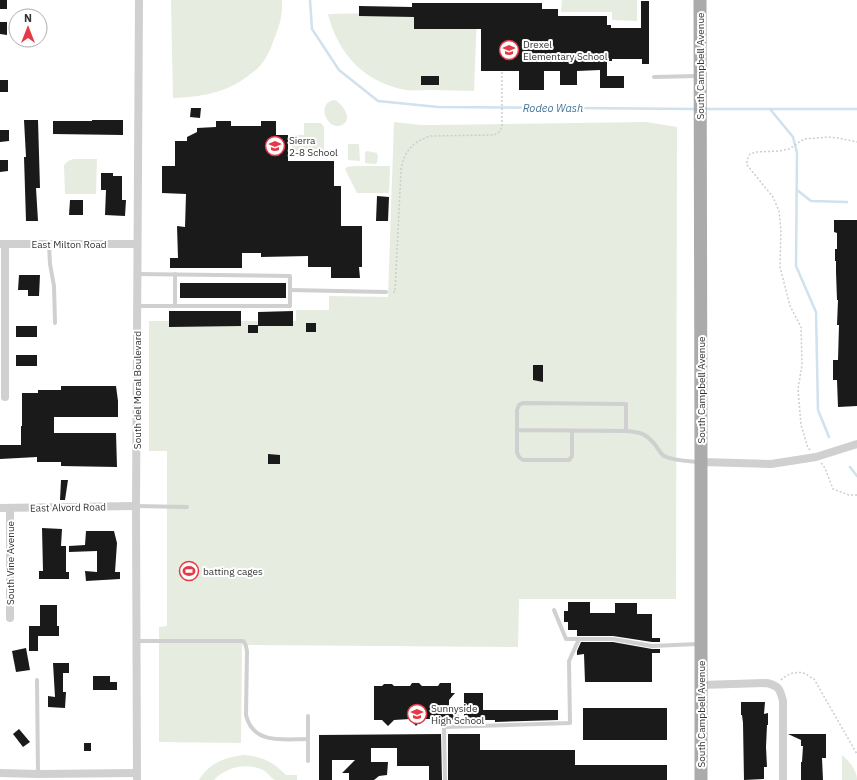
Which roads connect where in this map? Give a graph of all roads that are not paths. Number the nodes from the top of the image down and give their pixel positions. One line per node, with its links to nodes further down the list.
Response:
1 (139, 0): 7 (street, South del Moral Boulevard)
2 (700, 0): 3 (main road, South Campbell Avenue)
3 (700, 76): 4 (lane); 20 (main road, South Campbell Avenue)
4 (654, 77)
5 (3, 244): 6 (street, East Milton Road); 15 (street)
6 (49, 244): 7 (street, East Milton Road); 14 (lane)
7 (137, 244): 8 (street, South del Moral Boulevard)
8 (137, 274): 9 (lane); 12 (street, South del Moral Boulevard)
9 (175, 274): 10 (lane); 13 (lane)
10 (290, 290): 11 (lane); 13 (lane)
11 (386, 292)
12 (137, 306): 13 (lane); 21 (street, South del Moral Boulevard)
13 (175, 306)
14 (55, 323)
15 (5, 397)
16 (517, 430): 17 (lane); 17 (lane); 18 (lane)
17 (572, 431): 18 (lane)
18 (626, 431): 20 (lane)
19 (857, 444): 20 (street)
20 (702, 462): 29 (main road, South Campbell Avenue)
21 (136, 506): 22 (lane); 24 (street, East Alvord Road); 28 (street, South del Moral Boulevard)
22 (187, 507)
23 (0, 508): 24 (street, East Alvord Road)
24 (10, 508): 26 (street, South Vine Avenue)
25 (554, 610): 27 (lane)
26 (10, 618)
27 (580, 639): 29 (lane); 39 (lane)
28 (137, 641): 33 (lane); 37 (street, South del Moral Boulevard)
29 (701, 644): 31 (main road, South Campbell Avenue)
30 (37, 680): 36 (lane)
31 (701, 685): 40 (main road, South Campbell Avenue); 41 (street)
32 (308, 716): 33 (lane)
33 (308, 739): 34 (lane)
34 (308, 761)
35 (0, 773): 36 (street)
36 (38, 774): 38 (street)
37 (137, 776): 38 (street)
38 (50, 777)
39 (446, 780)
40 (701, 780)
41 (783, 780)

